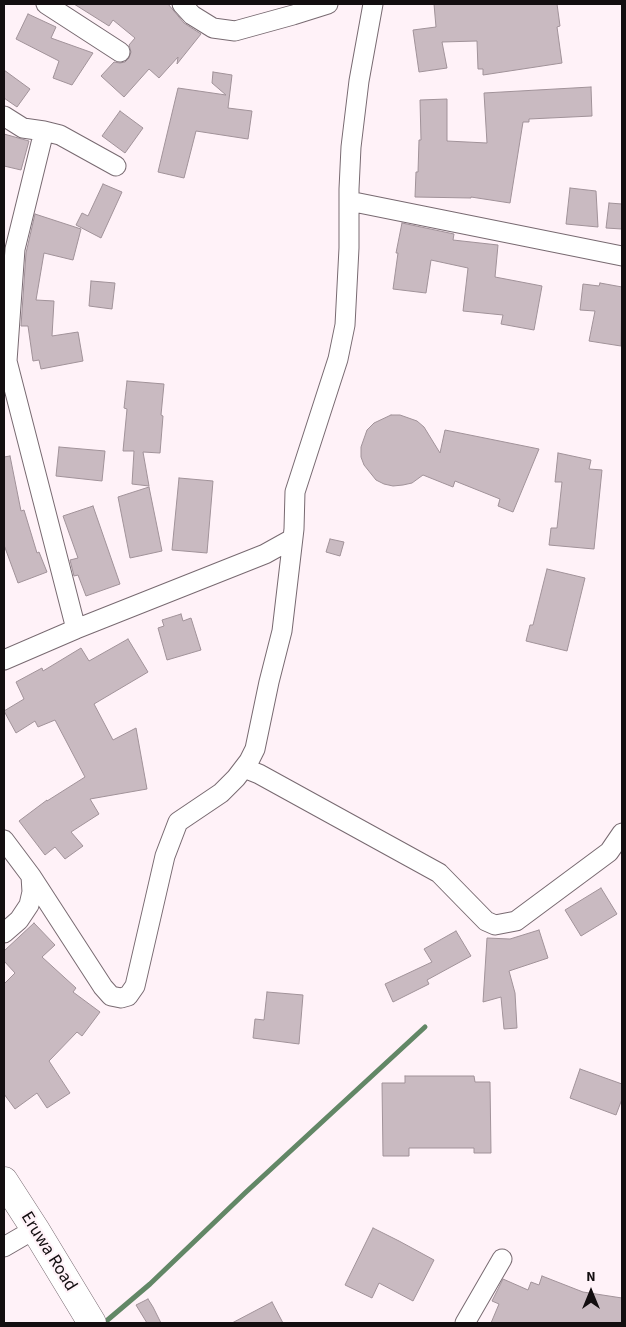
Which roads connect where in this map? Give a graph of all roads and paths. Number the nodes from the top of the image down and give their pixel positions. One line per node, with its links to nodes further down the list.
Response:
1 (46, 4): 5 (street)
2 (182, 4): 3 (street)
3 (328, 4)
4 (373, 4): 9 (street)
5 (120, 52)
6 (4, 116): 7 (street)
7 (44, 130): 8 (street); 12 (street)
8 (116, 166)
9 (349, 201): 10 (street); 11 (street)
10 (622, 256)
11 (292, 539): 12 (street); 14 (street)
12 (76, 629): 13 (street)
13 (4, 660)
14 (244, 768): 15 (street); 17 (street)
15 (622, 833)
16 (4, 840): 17 (street)
17 (31, 876): 18 (street)
18 (4, 933)
19 (4, 1181): 20 (main road, Eruwa Road)
20 (35, 1229): 21 (street); 23 (main road, Eruwa Road)
21 (4, 1246)
22 (502, 1259): 24 (street)
23 (91, 1322)
24 (465, 1323)

